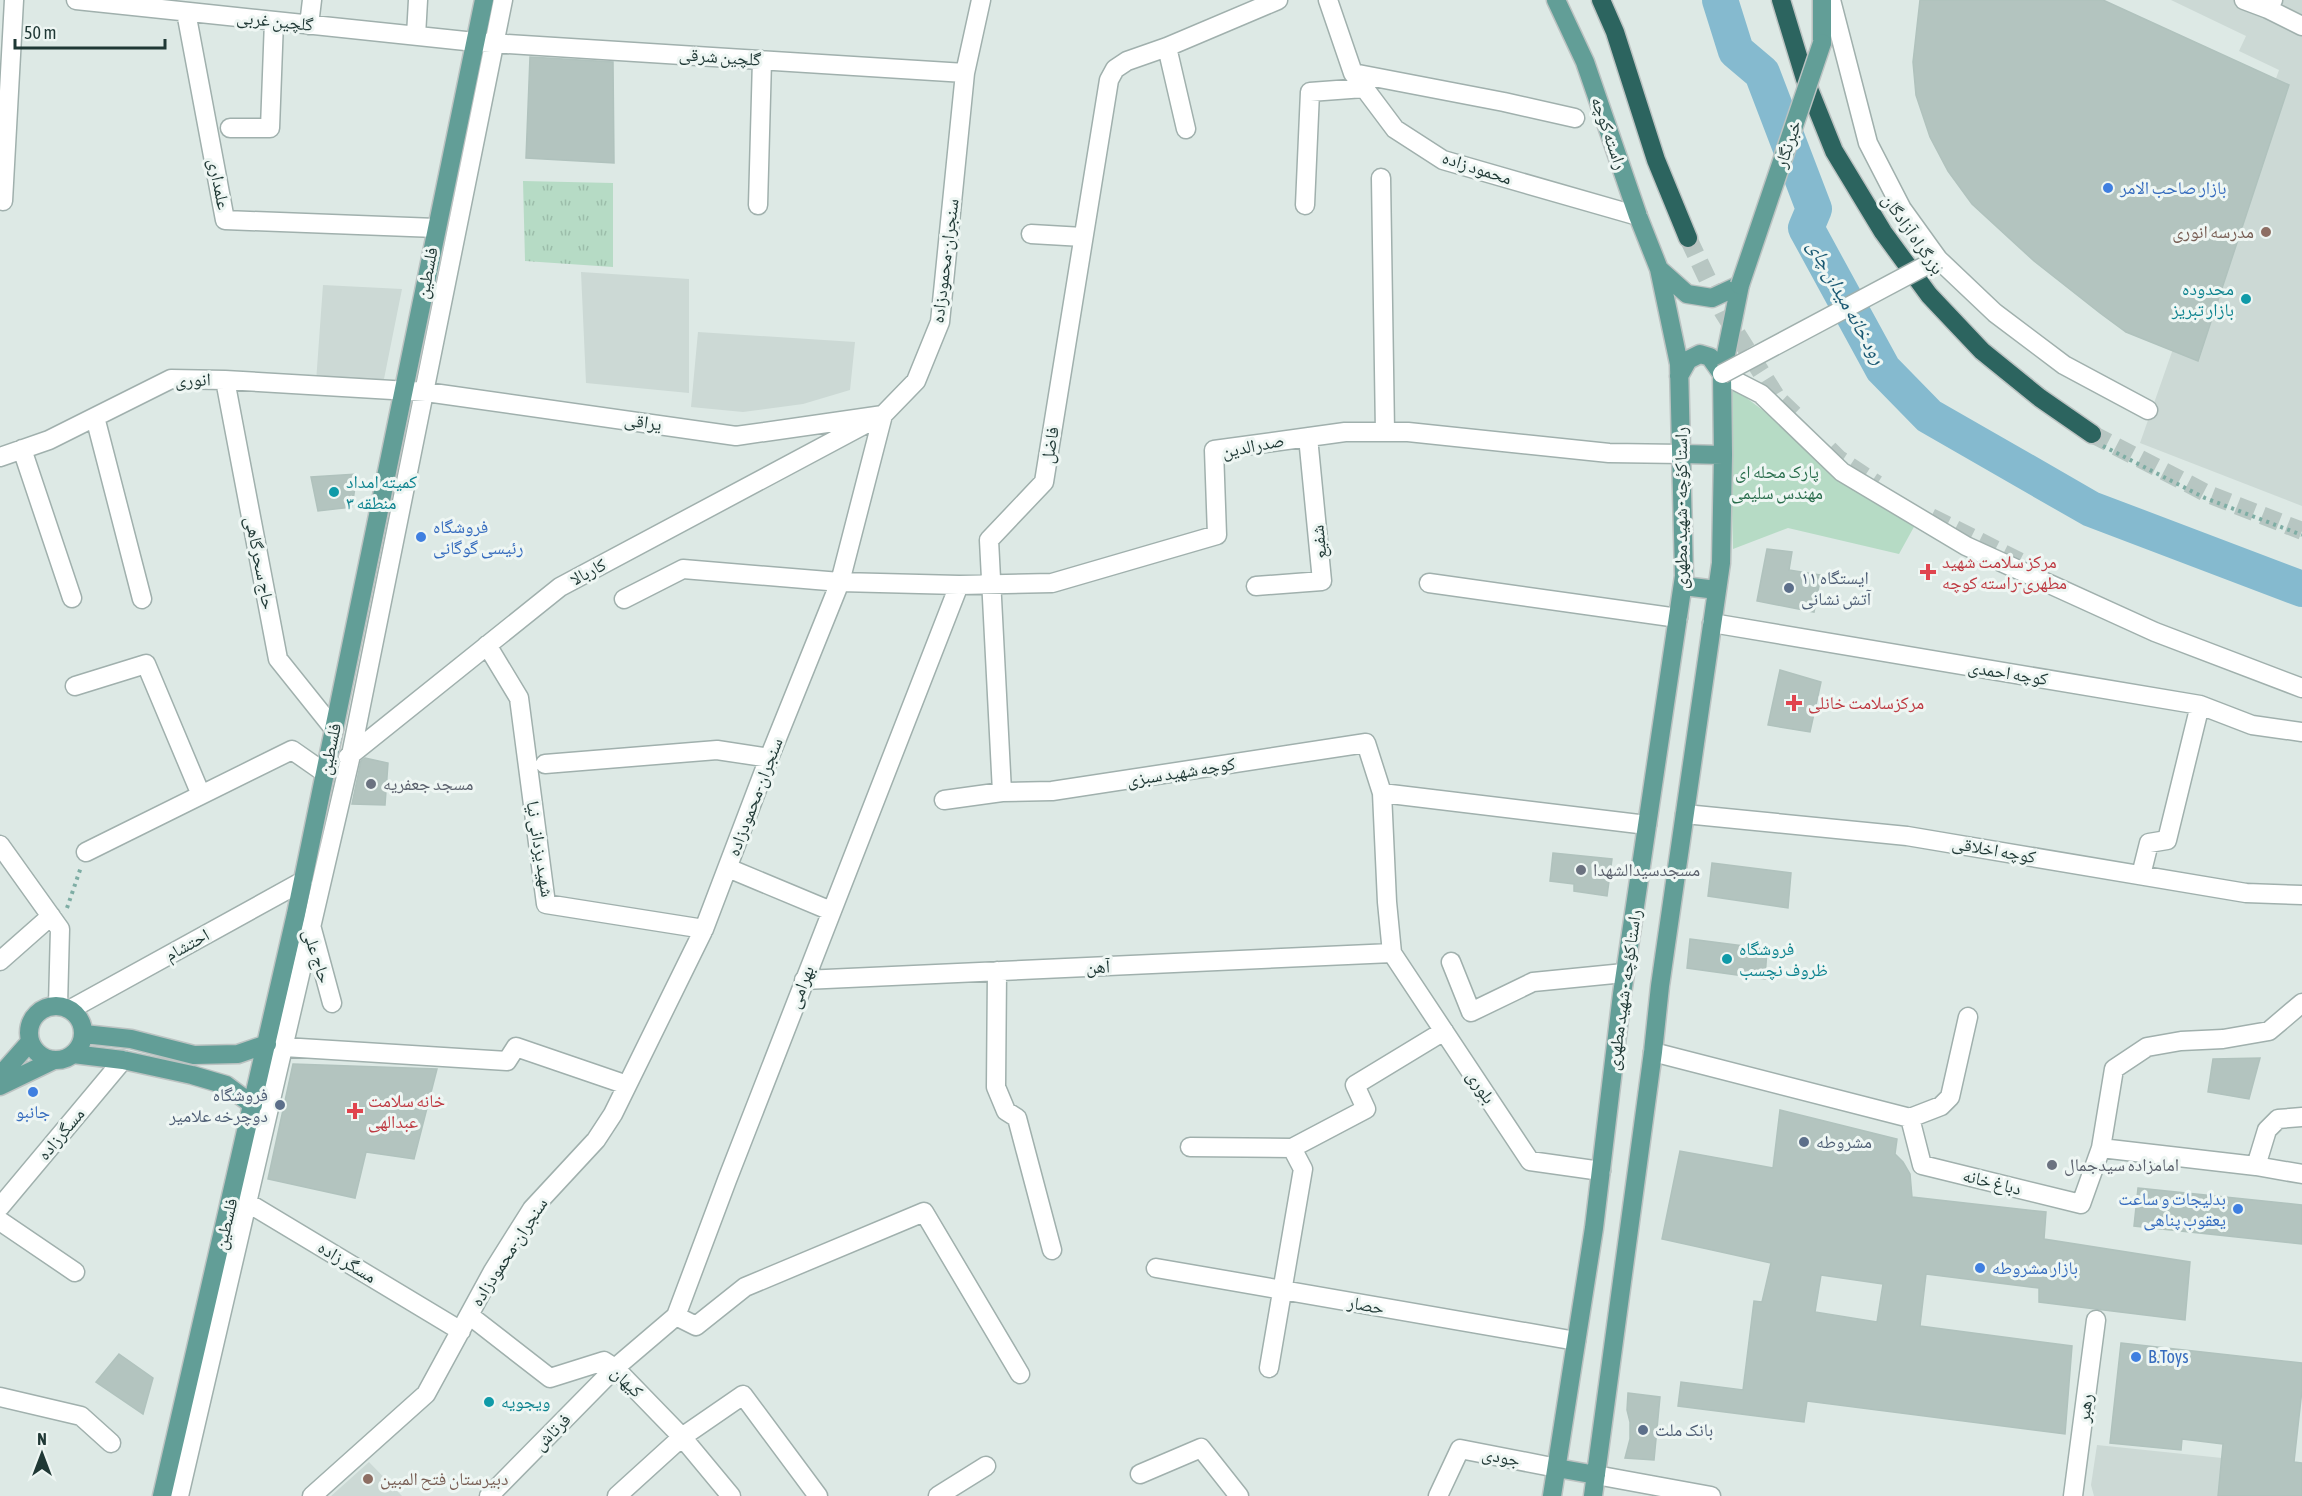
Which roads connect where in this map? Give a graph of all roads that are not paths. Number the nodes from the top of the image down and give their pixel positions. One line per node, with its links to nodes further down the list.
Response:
1 (14, 0): 33 (street)
2 (76, 0): 17 (street, گلچین غربی)
3 (312, 0): 19 (street)
4 (418, 0): 21 (street)
5 (484, 0): 22 (main road, فلسطین)
6 (502, 0): 23 (street)
7 (981, 0): 26 (street, سنجران-محمودزاده)
8 (1278, 0): 24 (street)
9 (1328, 0): 27 (street, محمود زاده)
10 (1556, 0): 36 (main road, راسته کوچه)
11 (1601, 0): 40 (highway)
12 (1781, 0): 54 (highway, بزرگراه آزادگان)
13 (1822, 0): 43 (main road, خبرنگار, bridge)
14 (1831, 0): 41 (street)
15 (2244, 0): 16 (street)
16 (2270, 4): 20 (street)
17 (186, 12): 18 (street, گلچین غربی); 37 (street, علمداری)
18 (274, 21): 19 (street, گلچین غربی); 30 (street)
19 (309, 25): 21 (street, گلچین غربی)
20 (2302, 26)
21 (416, 36): 22 (street, گلچین غربی)
22 (475, 42): 23 (street, گلچین شرقی); 37 (main road, فلسطین)
23 (493, 43): 25 (street, گلچین شرقی); 48 (street)
24 (1167, 47): 31 (street); 39 (street, فاضل)
25 (762, 60): 26 (street, گلچین شرقی); 34 (street)
26 (966, 73): 50 (street, سنجران-محمودزاده)
27 (1353, 73): 28 (street, محمود زاده); 29 (street)
28 (1364, 88): 35 (street); 36 (street, محمود زاده)
29 (1575, 118)
30 (230, 128)
31 (1186, 129)
32 (1381, 178): 52 (street)
33 (3, 201)
34 (758, 205)
35 (1305, 205)
36 (1638, 216): 42 (main road, راسته کوچه)
37 (436, 228): 47 (main road, فلسطین)
38 (1031, 234): 39 (street)
39 (1083, 237): 61 (street, فاضل)
40 (1688, 238)
41 (1938, 259): 44 (street, bridge); 49 (street)
42 (1659, 269): 43 (main road); 45 (main road, راستا کؤچه - شهید مطهری)
43 (1740, 285): 44 (main road, خبرنگار)
44 (1722, 374): 45 (main road); 57 (main road, راستا کؤچه - شهید مطهری); 73 (street)
45 (1679, 376): 56 (main road, راستا کؤچه - شهید مطهری)
46 (225, 380): 47 (street, انوری); 51 (street, انوری); 75 (street, حاج سحرگاهی)
47 (404, 390): 48 (street, یراقی); 75 (main road, فلسطین)
48 (426, 392): 50 (street, یراقی); 77 (street)
49 (2148, 410)
50 (883, 414): 59 (street, سنجران-محمودزاده); 71 (street, کاربالا)
51 (95, 417): 55 (street, انوری); 67 (street)
52 (1385, 432): 53 (street, صدرالدین); 56 (street, صدرالدین)
53 (1308, 437): 61 (street, صدرالدین); 63 (street, شفیع)
54 (2097, 440)
55 (22, 449): 58 (street, انوری); 66 (street)
56 (1683, 454): 57 (main road); 64 (main road, راستا کؤچه - شهید مطهری)
57 (1723, 455): 65 (main road, راستا کؤچه - شهید مطهری)
58 (0, 457)
59 (840, 582): 62 (street, صدرالدین); 68 (street, صدرالدین); 78 (street, سنجران-محمودزاده)
60 (1429, 583): 69 (street)
61 (991, 584): 62 (street, صدرالدین); 81 (street, فاضل)
62 (959, 585): 93 (street, بهرامی)
63 (1256, 586)
64 (1683, 586): 65 (main road); 69 (main road, راستا کؤچه - شهید مطهری)
65 (1717, 590): 70 (main road, راستا کؤچه - شهید مطهری)
66 (72, 598)
67 (142, 599)
68 (624, 599)
69 (1678, 618): 86 (main road, راستا کؤچه - شهید مطهری)
70 (1712, 623): 74 (street, کوچه احمدی); 85 (main road, راستا کؤچه - شهید مطهری)
71 (488, 645): 77 (street, کاربالا); 97 (street, شهید یزدانی نیا)
72 (75, 686): 83 (street)
73 (2302, 688)
74 (2200, 705): 76 (street, کوچه احمدی); 90 (street)
75 (334, 729): 80 (main road, فلسطین)
76 (2302, 732)
77 (351, 754): 80 (street, کاربالا); 96 (street)
78 (769, 758): 79 (street); 89 (street, سنجران-محمودزاده)
79 (544, 764)
80 (325, 775): 83 (street); 91 (main road, فلسطین)
81 (1002, 792): 82 (street, کوچه شهید سبزی); 84 (street, کوچه شهید سبزی)
82 (1382, 793): 86 (street); 98 (street, کوچه شهید سبزی)
83 (201, 795): 88 (street)
84 (944, 800)
85 (1686, 814): 90 (street, کوچه اخلاقی); 112 (main road, راستا کؤچه - شهید مطهری)
86 (1647, 825): 102 (main road, راستا کؤچه - شهید مطهری)
87 (0, 845): 95 (street)
88 (86, 852)
89 (728, 868): 93 (street); 97 (street, سنجران-محمودزاده)
90 (2141, 875): 92 (street, کوچه اخلاقی)
91 (303, 881): 94 (main road, فلسطین); 106 (street, احتشام)
92 (2302, 895)
93 (831, 911): 103 (street, بهرامی)
94 (296, 914): 96 (street, حاج علی); 111 (main road, فلسطین)
95 (55, 923): 99 (street); 106 (street)
96 (312, 926): 104 (street, حاج علی); 111 (street)
97 (704, 929): 117 (street, سنجران-محمودزاده)
98 (1392, 953): 101 (street, آهن); 108 (street, بلوری)
99 (0, 961)
100 (1451, 962): 102 (street)
101 (997, 971): 103 (street, آهن); 131 (street)
102 (1624, 973): 126 (main road, راستا کؤچه - شهید مطهری)
103 (804, 980): 135 (street, بهرامی)
104 (332, 1003)
105 (2302, 1003): 124 (street)
106 (64, 1007): 109 (main road); 110 (main road)
107 (1968, 1017): 121 (street)
108 (1444, 1031): 123 (street); 126 (street, بلوری)
109 (84, 1034): 111 (main road); 113 (main road)
110 (29, 1043): 115 (main road); 116 (main road)
111 (275, 1046): 117 (street); 119 (main road, فلسطین); 128 (street)
112 (1653, 1052): 121 (street); 148 (main road, راستا کؤچه - شهید مطهری)
113 (73, 1054): 114 (main road); 115 (main road)
114 (123, 1060): 119 (main road); 129 (street, مسگرزاده)
115 (52, 1061): 118 (main road)
116 (0, 1077)
117 (627, 1085): 137 (street, سنجران-محمودزاده)
118 (0, 1086)
119 (253, 1105): 128 (main road, فلسطین)
120 (2302, 1117): 125 (street)
121 (1910, 1118): 124 (street, دباغ خانه)
122 (1190, 1147): 123 (street)
123 (1292, 1148): 134 (street)
124 (2101, 1148): 125 (street)
125 (2256, 1166): 127 (street)
126 (1601, 1171): 138 (main road, راستا کؤچه - شهید مطهری)
127 (2302, 1174)
128 (240, 1198): 137 (street, مسگر زاده); 149 (main road, فلسطین); 150 (street)
129 (0, 1207)
130 (0, 1221): 133 (street)
131 (1052, 1250)
132 (1156, 1269): 134 (street, حصار)
133 (75, 1272)
134 (1282, 1290): 138 (street, حصار); 140 (street)
135 (676, 1316): 139 (street, بهرامی); 141 (street)
136 (2096, 1320): 162 (street, رهبر)
137 (465, 1323): 139 (street, کیهان); 151 (street, سنجران-محمودزاده)
138 (1576, 1341): 146 (main road, راستا کؤچه - شهید مطهری)
139 (615, 1368): 143 (street, کیهان); 152 (street, فرتاش)
140 (1269, 1368)
141 (1020, 1374)
142 (0, 1397): 144 (street)
143 (682, 1437): 153 (street); 154 (street, کیهان); 155 (street)
144 (111, 1443)
145 (986, 1466): 156 (street)
146 (1557, 1468): 148 (main road); 158 (street, جودی); 159 (main road, راستا کؤچه - شهید مطهری)
147 (1140, 1474): 157 (street)
148 (1596, 1475): 160 (main road, راستا کؤچه - شهید مطهری); 161 (street)
149 (162, 1496)
150 (179, 1496)
151 (312, 1496)
152 (489, 1496)
153 (617, 1496)
154 (731, 1496)
155 (818, 1496)
156 (938, 1496)
157 (1239, 1496)
158 (1438, 1496)
159 (1552, 1496)
160 (1593, 1496)
161 (1712, 1496)
162 (2073, 1496)

